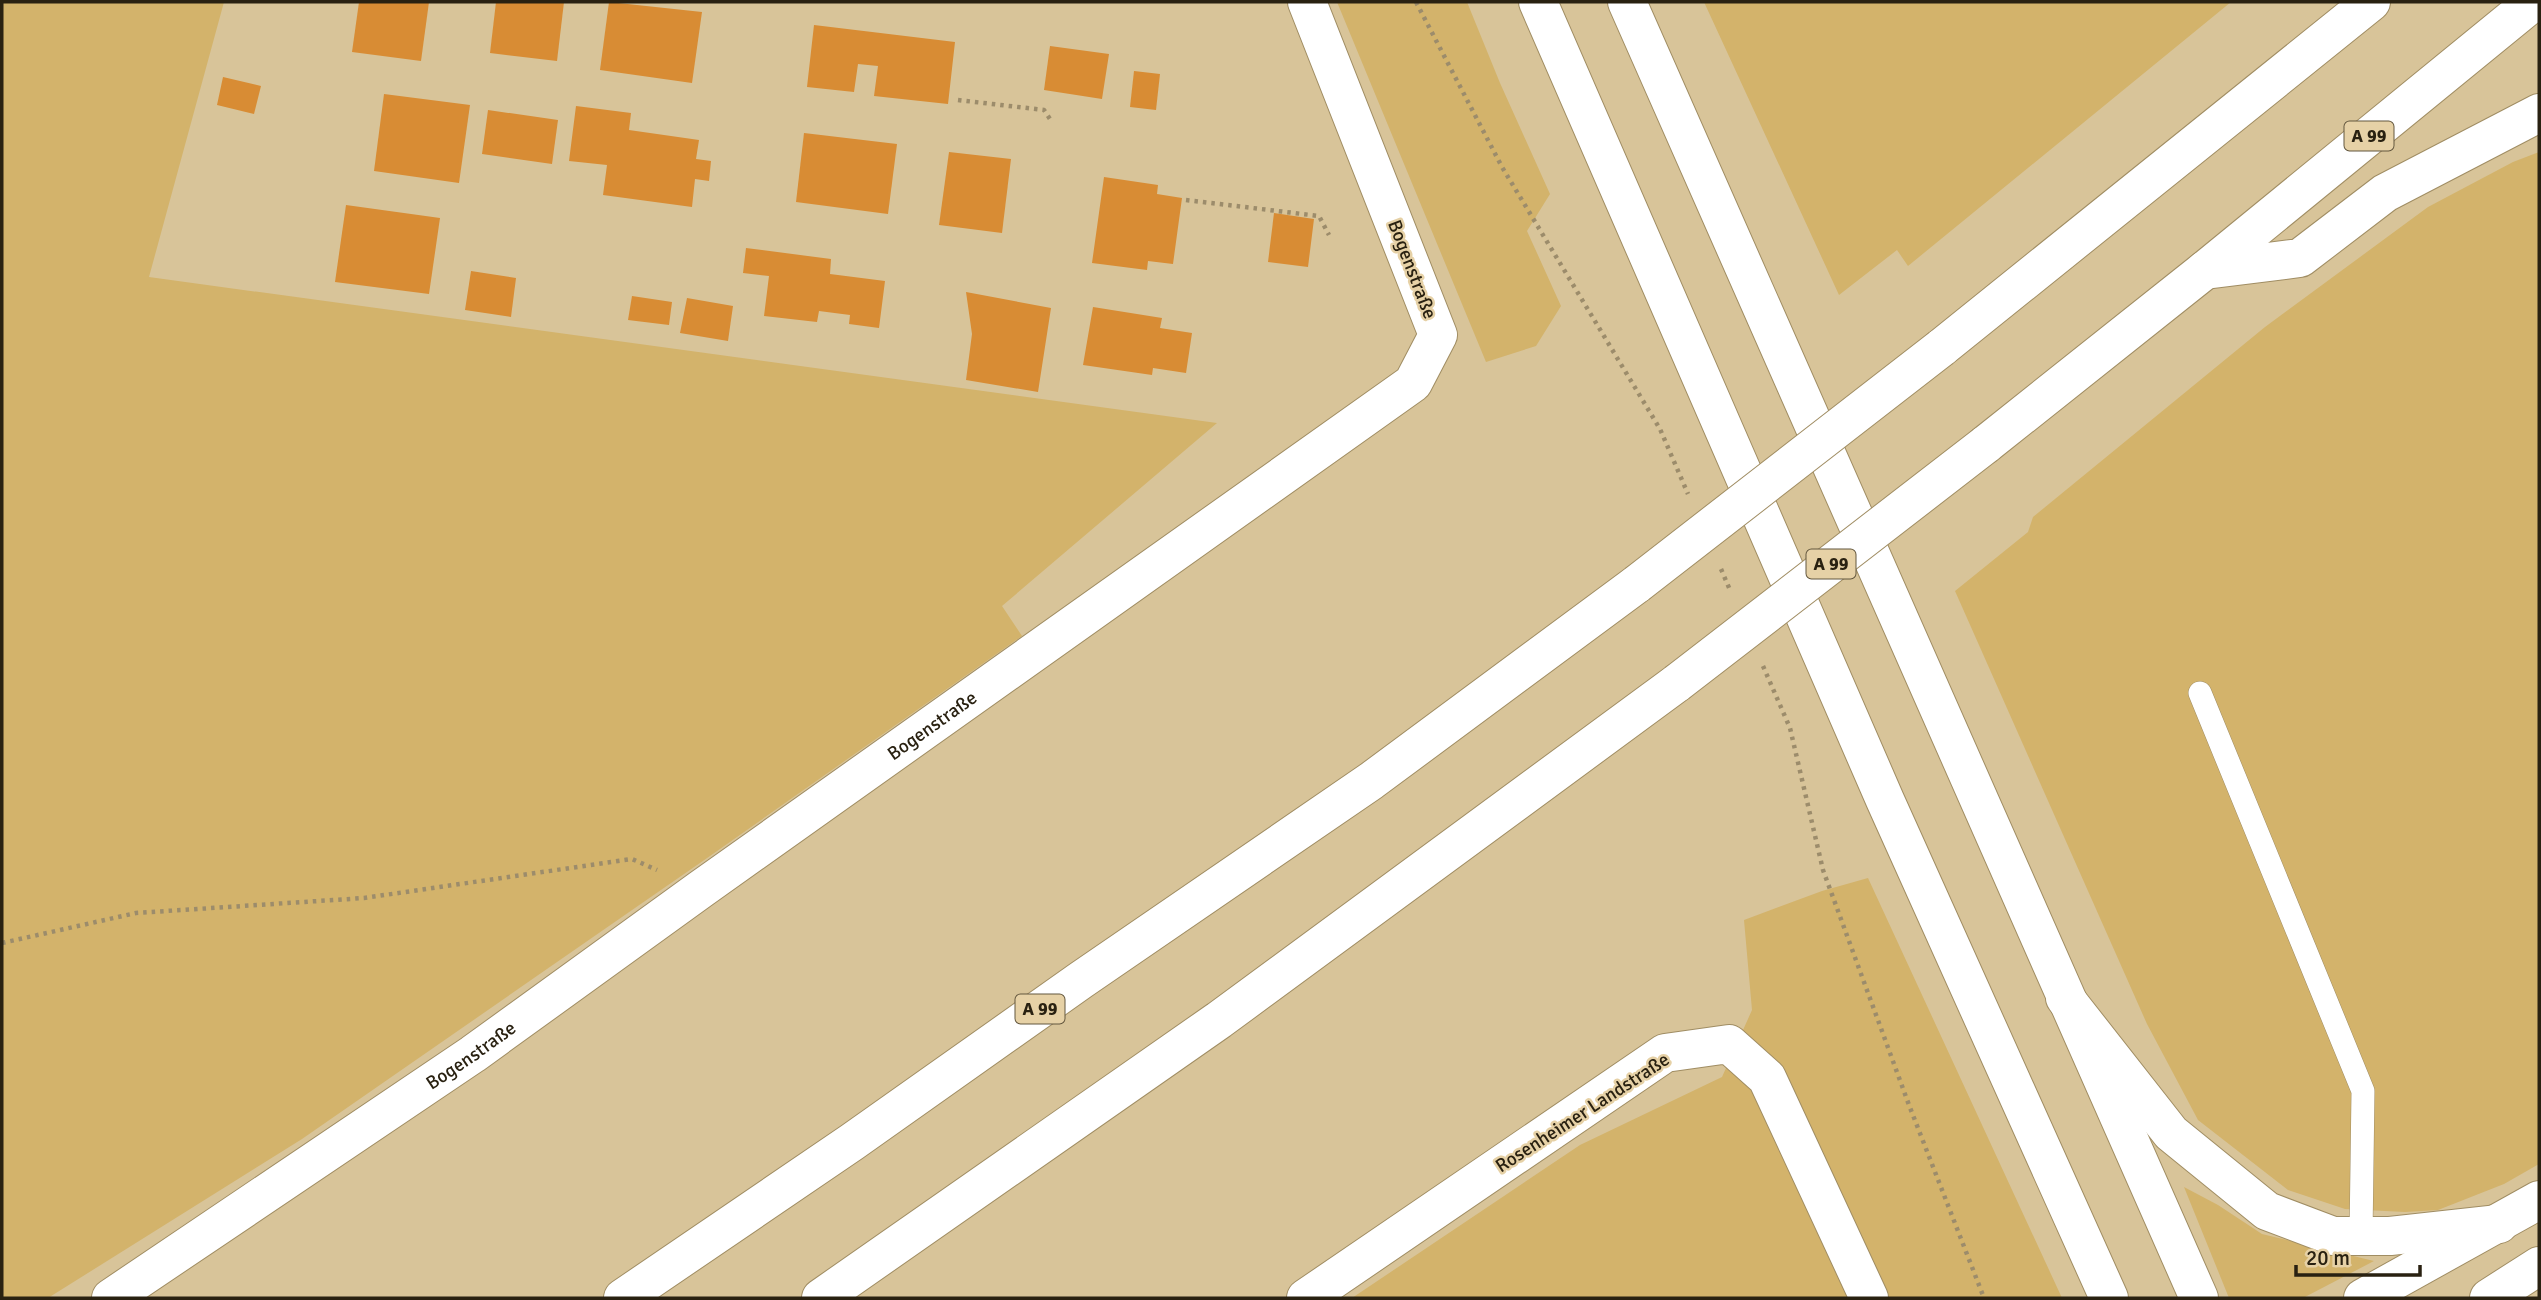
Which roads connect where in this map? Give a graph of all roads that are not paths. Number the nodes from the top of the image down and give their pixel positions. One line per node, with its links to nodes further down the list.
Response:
1 (1307, 2): 14 (main road, Bogenstraße)
2 (1538, 2): 19 (main road)
3 (1627, 2): 9 (main road)
4 (2371, 2): 15 (main road, A 99, bridge)
5 (2533, 2): 7 (main road, A 99)
6 (2539, 113): 7 (main road)
7 (2205, 270): 16 (main road, A 99, bridge)
8 (2200, 693): 12 (lane)
9 (2065, 998): 12 (main road); 20 (main road)
10 (2539, 1200): 11 (main road)
11 (2500, 1224): 12 (main road); 21 (main road)
12 (2361, 1236)
13 (2539, 1266): 22 (main road)
14 (111, 1298)
15 (623, 1298)
16 (821, 1298)
17 (1306, 1298): 18 (main road, Rosenheimer Landstraße)
18 (1869, 1298)
19 (2109, 1298)
20 (2199, 1298)
21 (2362, 1298)
22 (2489, 1298)

